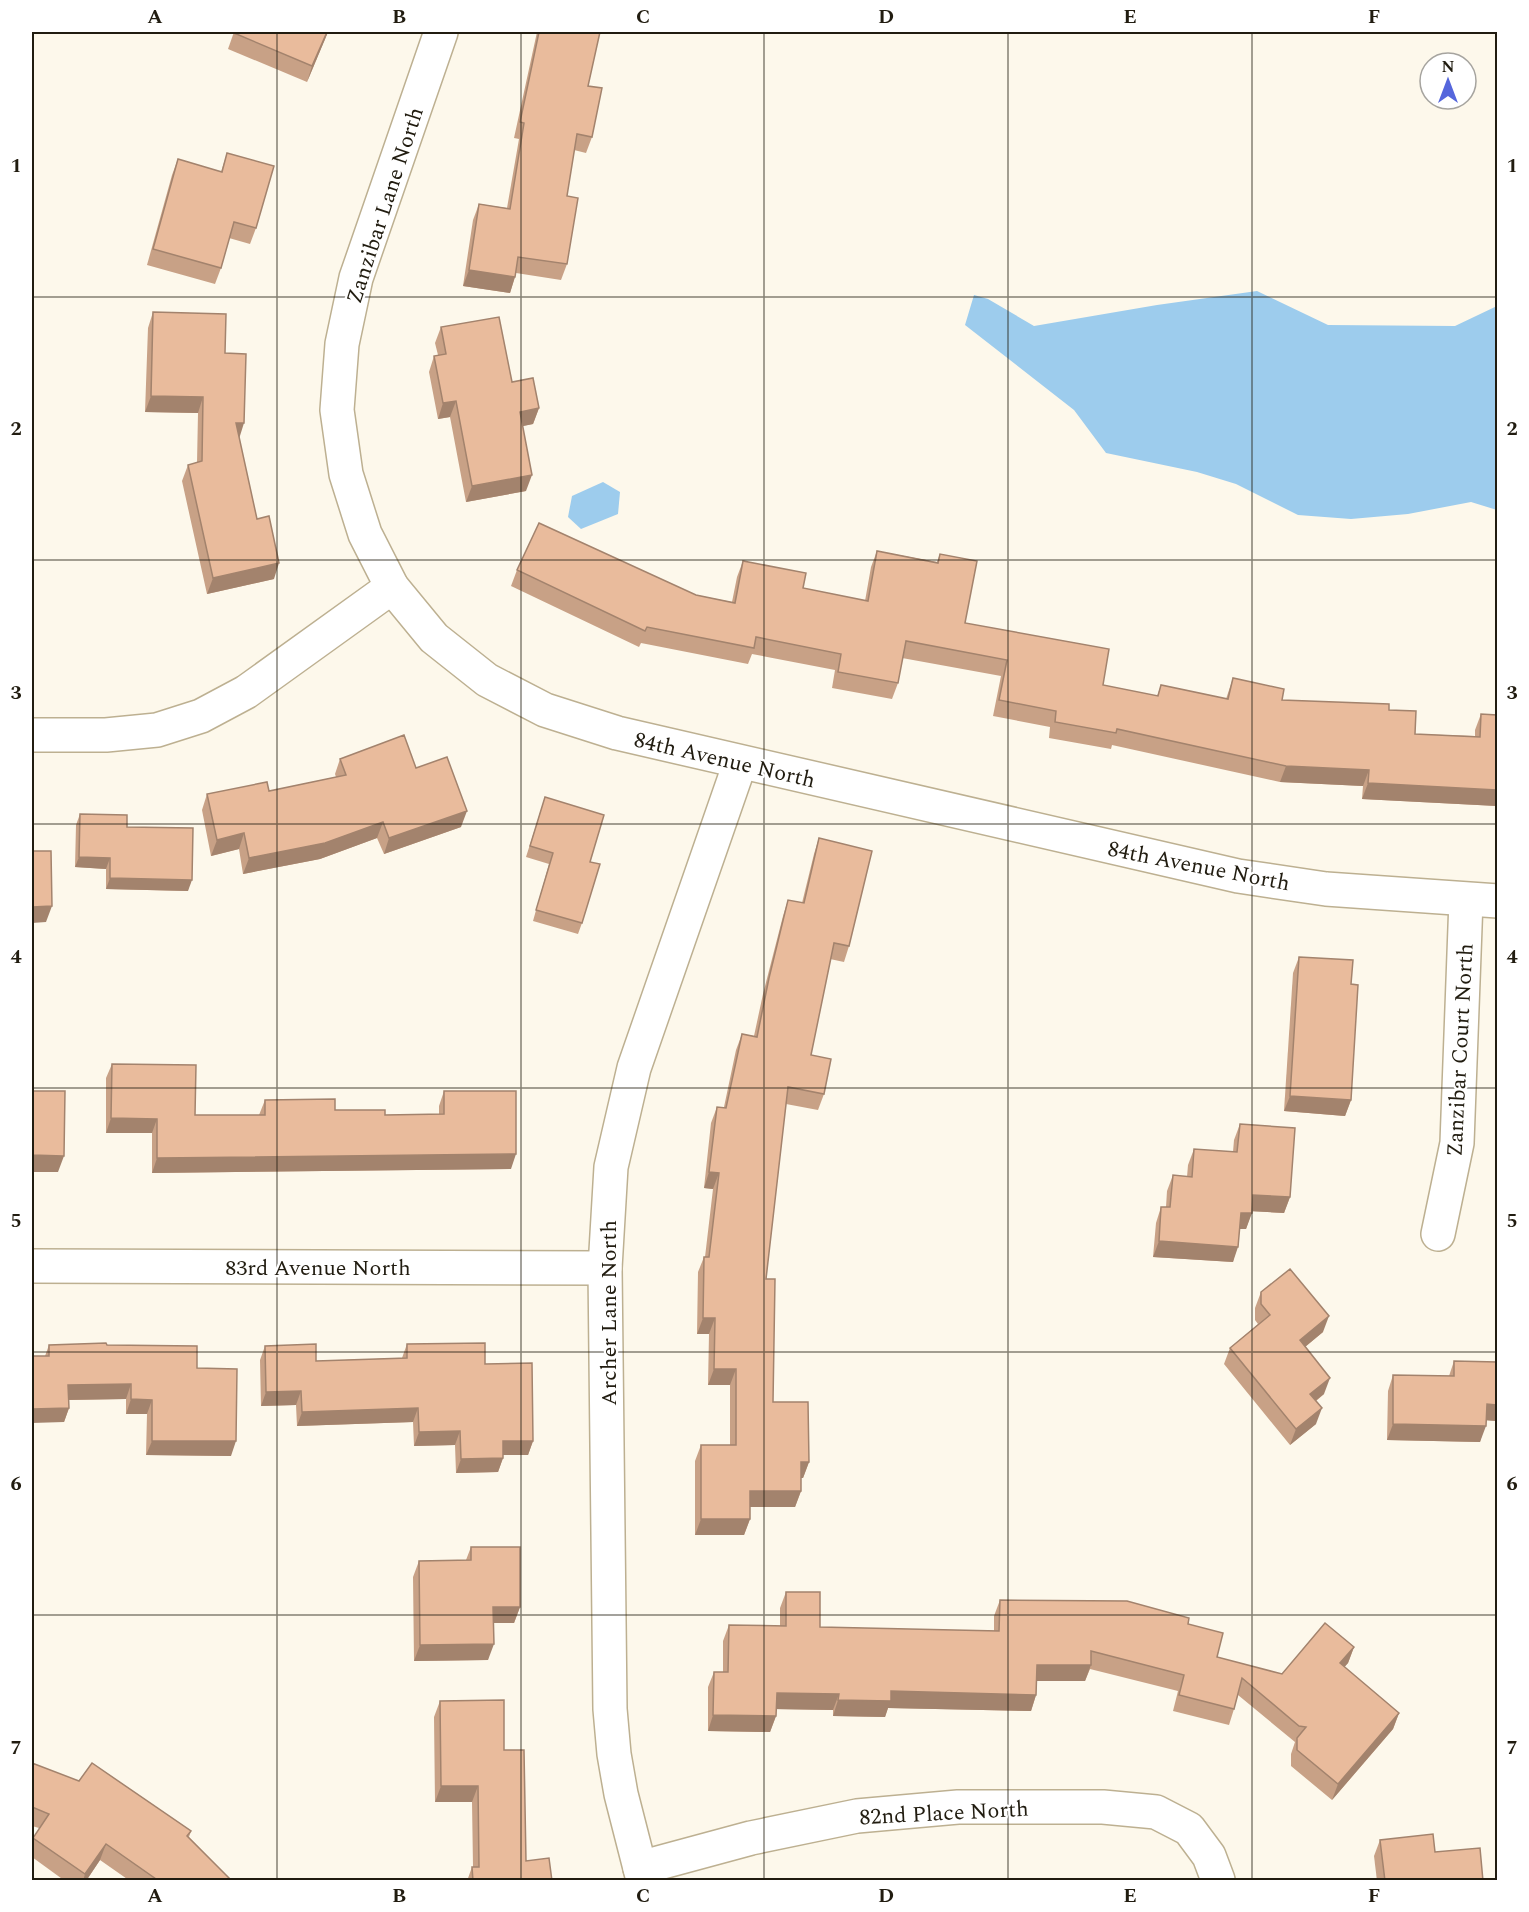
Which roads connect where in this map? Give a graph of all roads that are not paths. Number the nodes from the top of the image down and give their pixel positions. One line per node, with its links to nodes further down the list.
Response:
1 (441, 32): 2 (street, Zanzibar Lane North)
2 (392, 587): 3 (street); 4 (street, 84th Avenue North)
3 (32, 735)
4 (740, 763): 5 (street, 84th Avenue North); 8 (street, Archer Lane North)
5 (1482, 900): 6 (street, Zanzibar Court North)
6 (1438, 1234)
7 (32, 1266): 8 (street, 83rd Avenue North)
8 (605, 1268): 9 (street, Archer Lane North)
9 (642, 1874): 10 (street, 82nd Place North)
10 (1218, 1881)

